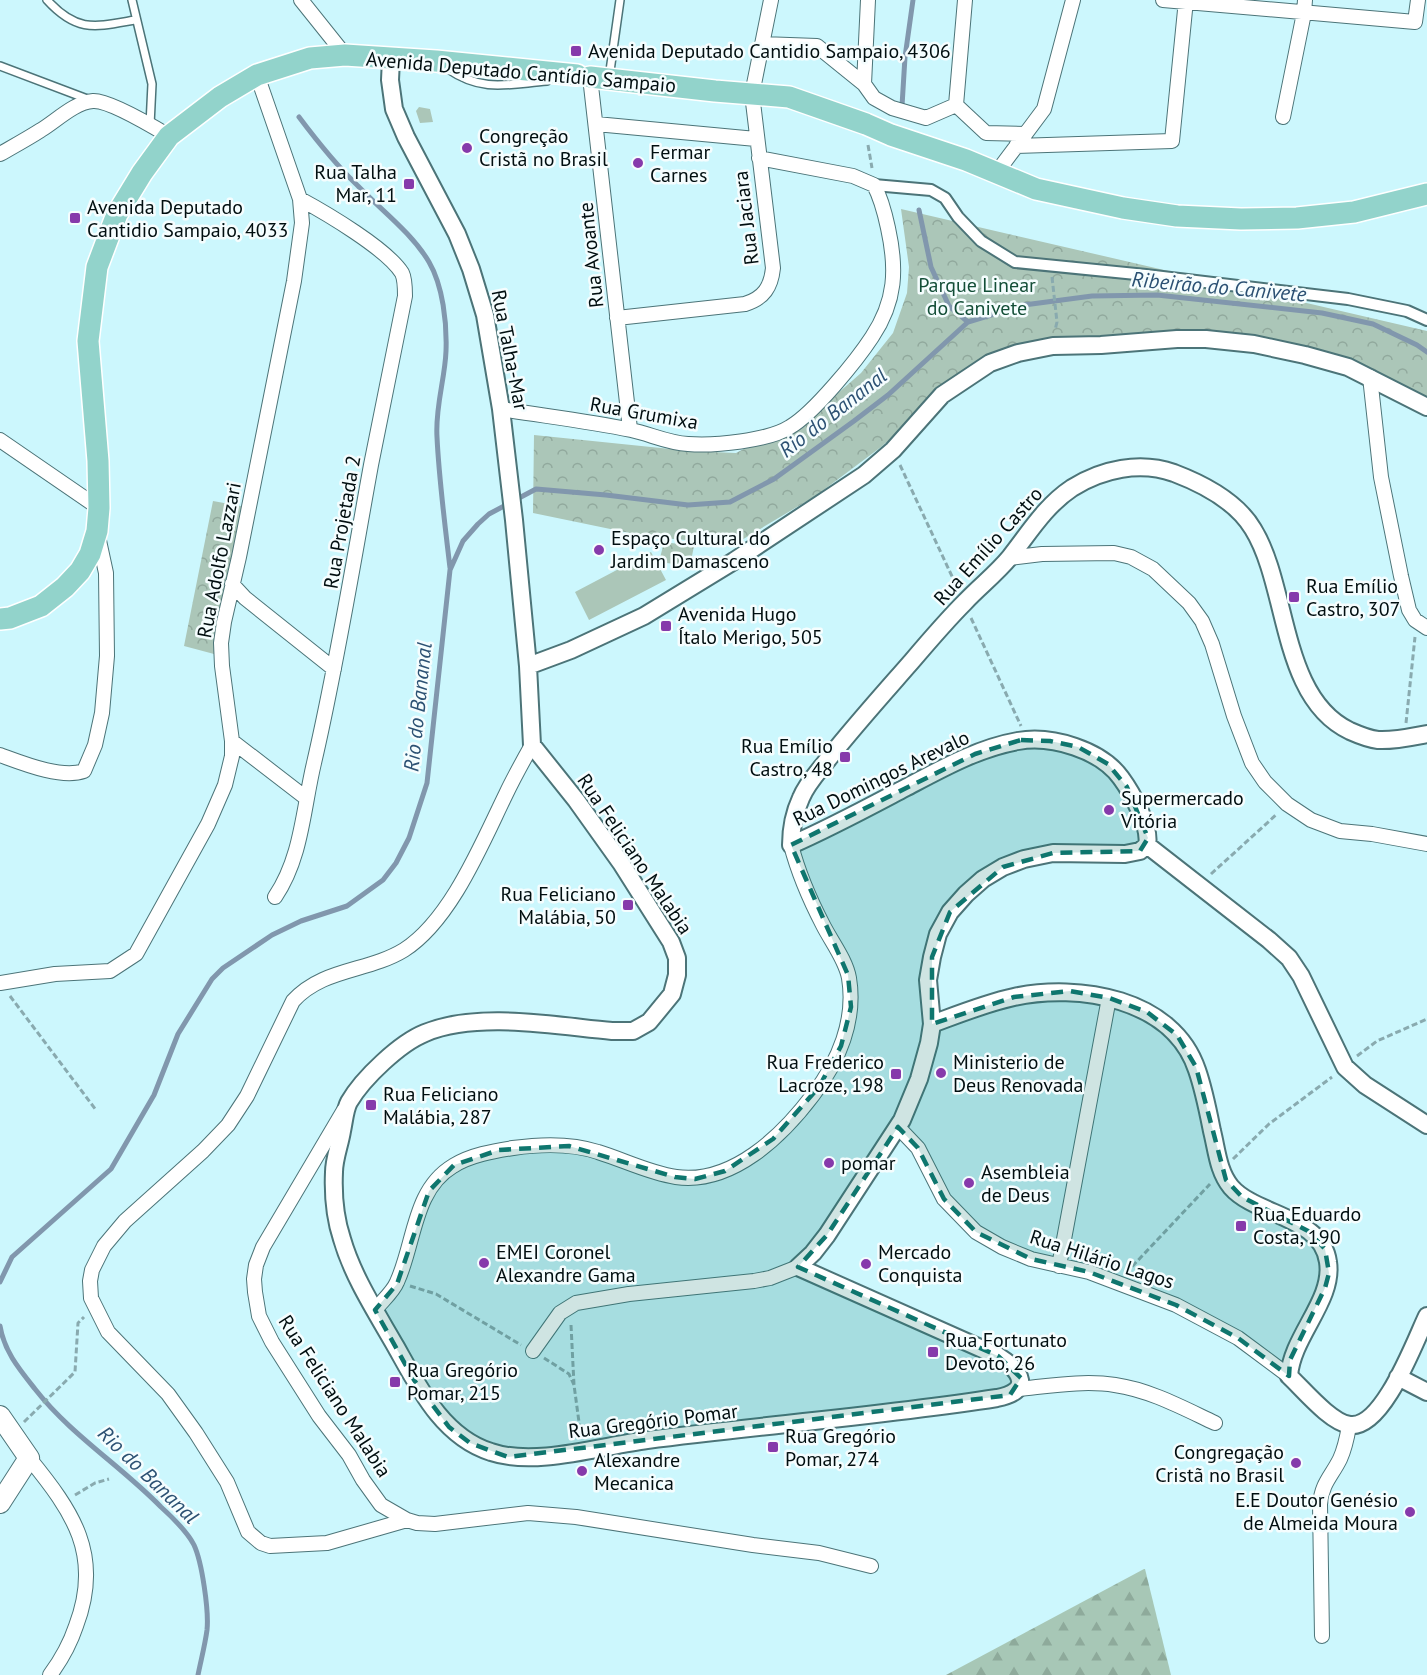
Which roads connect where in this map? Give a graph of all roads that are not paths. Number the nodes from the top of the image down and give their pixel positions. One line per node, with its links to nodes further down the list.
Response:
1 (47, 0): 13 (lane)
2 (132, 0): 13 (lane)
3 (301, 0): 15 (street)
4 (620, 0): 19 (lane)
5 (771, 0): 14 (street, Rua Jaciara)
6 (868, 0): 21 (street)
7 (965, 0): 25 (street)
8 (1073, 0): 29 (street)
9 (1163, 0): 11 (street)
10 (1418, 0): 12 (street)
11 (1186, 1): 12 (street); 32 (street)
12 (1305, 7): 26 (street)
13 (135, 20): 28 (lane)
14 (762, 44): 21 (street); 23 (street, Rua Jaciara)
15 (345, 56): 16 (main road, Avenida Deputado Cantídio Sampaio); 18 (main road, Avenida Deputado Cantídio Sampaio)
16 (391, 59): 19 (main road, Avenida Deputado Cantídio Sampaio); 43 (street, Rua Talha-Mar)
17 (0, 66): 24 (lane)
18 (257, 75): 30 (main road, Avenida Deputado Cantídio Sampaio); 38 (street, Rua Adolfo Lazzari)
19 (592, 76): 20 (main road, Avenida Deputado Cantídio Sampaio); 27 (street, Rua Avoante)
20 (645, 82): 22 (lane); 23 (main road, Avenida Deputado Cantídio Sampaio)
21 (864, 84): 25 (street)
22 (666, 93)
23 (752, 94): 31 (street, Rua Jaciara); 35 (main road, Avenida Deputado Cantídio Sampaio)
24 (92, 100): 28 (street); 33 (street)
25 (956, 105): 29 (street)
26 (1283, 117)
27 (596, 124): 31 (street); 39 (street, Rua Avoante)
28 (150, 125): 30 (street)
29 (1025, 134): 32 (street)
30 (169, 136): 46 (main road, Avenida Deputado Cantídio Sampaio)
31 (756, 139): 34 (street, Rua Jaciara)
32 (1016, 146): 35 (street)
33 (0, 154)
34 (759, 158): 36 (street); 39 (street, Rua Jaciara)
35 (997, 172): 37 (main road, Avenida Deputado Cantídio Sampaio)
36 (875, 188): 40 (street); 44 (street, Rua Grumixa)
37 (1427, 194)
38 (300, 199): 49 (street, Rua Adolfo Lazzari); 53 (street, Rua Projetada 2)
39 (617, 318): 44 (street, Rua Avoante)
40 (1427, 320)
41 (1370, 377): 42 (street); 51 (street); 52 (street)
42 (1427, 407)
43 (501, 409): 44 (street, Rua Grumixa); 52 (street, Rua Talha-Mar)
44 (630, 429)
45 (0, 440): 46 (street)
46 (99, 508): 47 (main road, Avenida Deputado Cantídio Sampaio)
47 (96, 531): 50 (main road, Avenida Deputado Cantídio Sampaio); 57 (street)
48 (1009, 558): 54 (street, Rua Emílio Castro); 59 (street); 60 (street, Rua Emílio Castro)
49 (232, 584): 53 (street); 55 (street, Rua Adolfo Lazzari)
50 (0, 619)
51 (1427, 628)
52 (528, 666): 56 (street, Rua Talha-Mar)
53 (334, 669): 58 (street, Rua Projetada 2)
54 (1427, 734)
55 (232, 741): 58 (street); 63 (street, Rua Adolfo Lazzari)
56 (532, 745): 66 (street, Rua Feliciano Malabia); 83 (street)
57 (0, 755)
58 (306, 798): 62 (street, Rua Projetada 2)
59 (1427, 844)
60 (791, 845): 61 (street, Rua Domingos Arevalo); 71 (street, Rua Domingos Arevalo)
61 (1147, 845): 65 (street); 67 (street)
62 (275, 897)
63 (0, 983)
64 (1109, 998): 65 (street); 69 (street); 74 (street)
65 (932, 1024): 68 (street)
66 (348, 1103): 71 (street, Rua Gregório Pomar); 83 (street, Rua Feliciano Malabia)
67 (1427, 1125)
68 (898, 1127): 69 (street, Rua Hilário Lagos); 70 (street)
69 (1059, 1266): 74 (street, Rua Hilário Lagos)
70 (798, 1267): 73 (street); 76 (street)
71 (375, 1310): 76 (street, Rua Gregório Pomar)
72 (1427, 1316): 75 (street)
73 (532, 1351)
74 (1289, 1376): 80 (street, Rua Hilário Lagos)
75 (1398, 1377): 77 (street); 80 (street)
76 (1018, 1389): 79 (street, Rua Gregório Pomar)
77 (1427, 1392)
78 (0, 1416): 81 (main road)
79 (1215, 1423)
80 (1349, 1426): 85 (street)
81 (29, 1458): 82 (main road); 86 (street)
82 (0, 1503)
83 (407, 1520): 84 (street, Rua Feliciano Malabia)
84 (871, 1566)
85 (1322, 1636)
86 (50, 1675)

